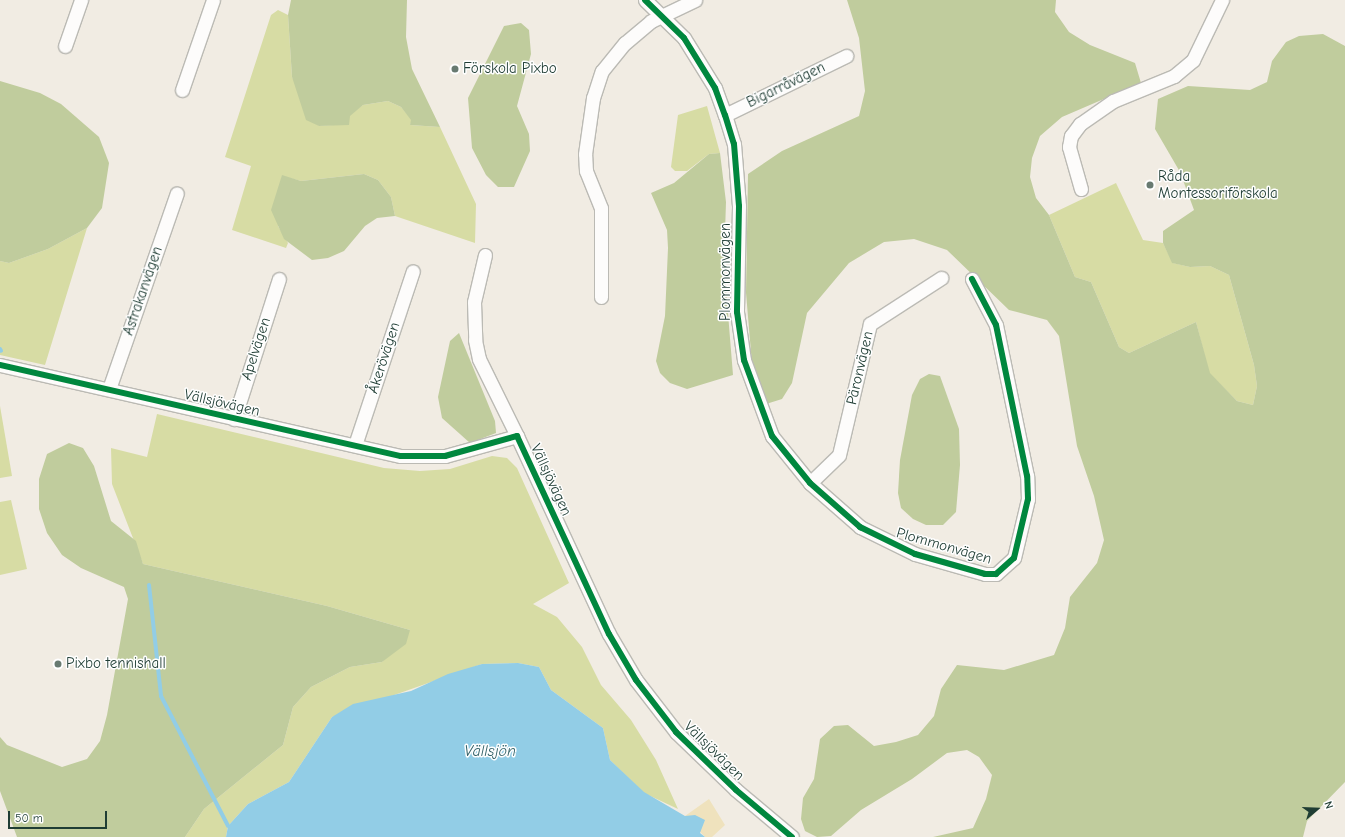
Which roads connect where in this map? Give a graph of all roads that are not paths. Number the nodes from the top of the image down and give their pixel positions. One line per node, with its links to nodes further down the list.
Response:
1 (81, 0): 7 (street)
2 (213, 0): 9 (street)
3 (644, 0): 6 (street, Plommonvägen)
4 (696, 0): 6 (street)
5 (1222, 0): 11 (street)
6 (663, 15): 10 (street, Plommonvägen); 18 (street)
7 (65, 46)
8 (846, 56): 10 (street, Bigarråvägen)
9 (182, 90)
10 (725, 114): 24 (street, Plommonvägen)
11 (1081, 189)
12 (177, 193): 20 (street, Astrakanvägen)
13 (485, 255): 22 (street, Vällsjövägen)
14 (413, 271): 23 (street, Åkerövägen)
15 (941, 278): 24 (street, Päronvägen)
16 (279, 279): 21 (street, Apelvägen)
17 (972, 279): 24 (street, Plommonvägen)
18 (601, 297)
19 (0, 365): 20 (street, Vällsjövägen)
20 (109, 390): 21 (street, Vällsjövägen)
21 (234, 419): 23 (street, Vällsjövägen)
22 (517, 436): 23 (street, Vällsjövägen); 25 (street, Vällsjövägen)
23 (356, 445)
24 (810, 483)
25 (792, 837)

